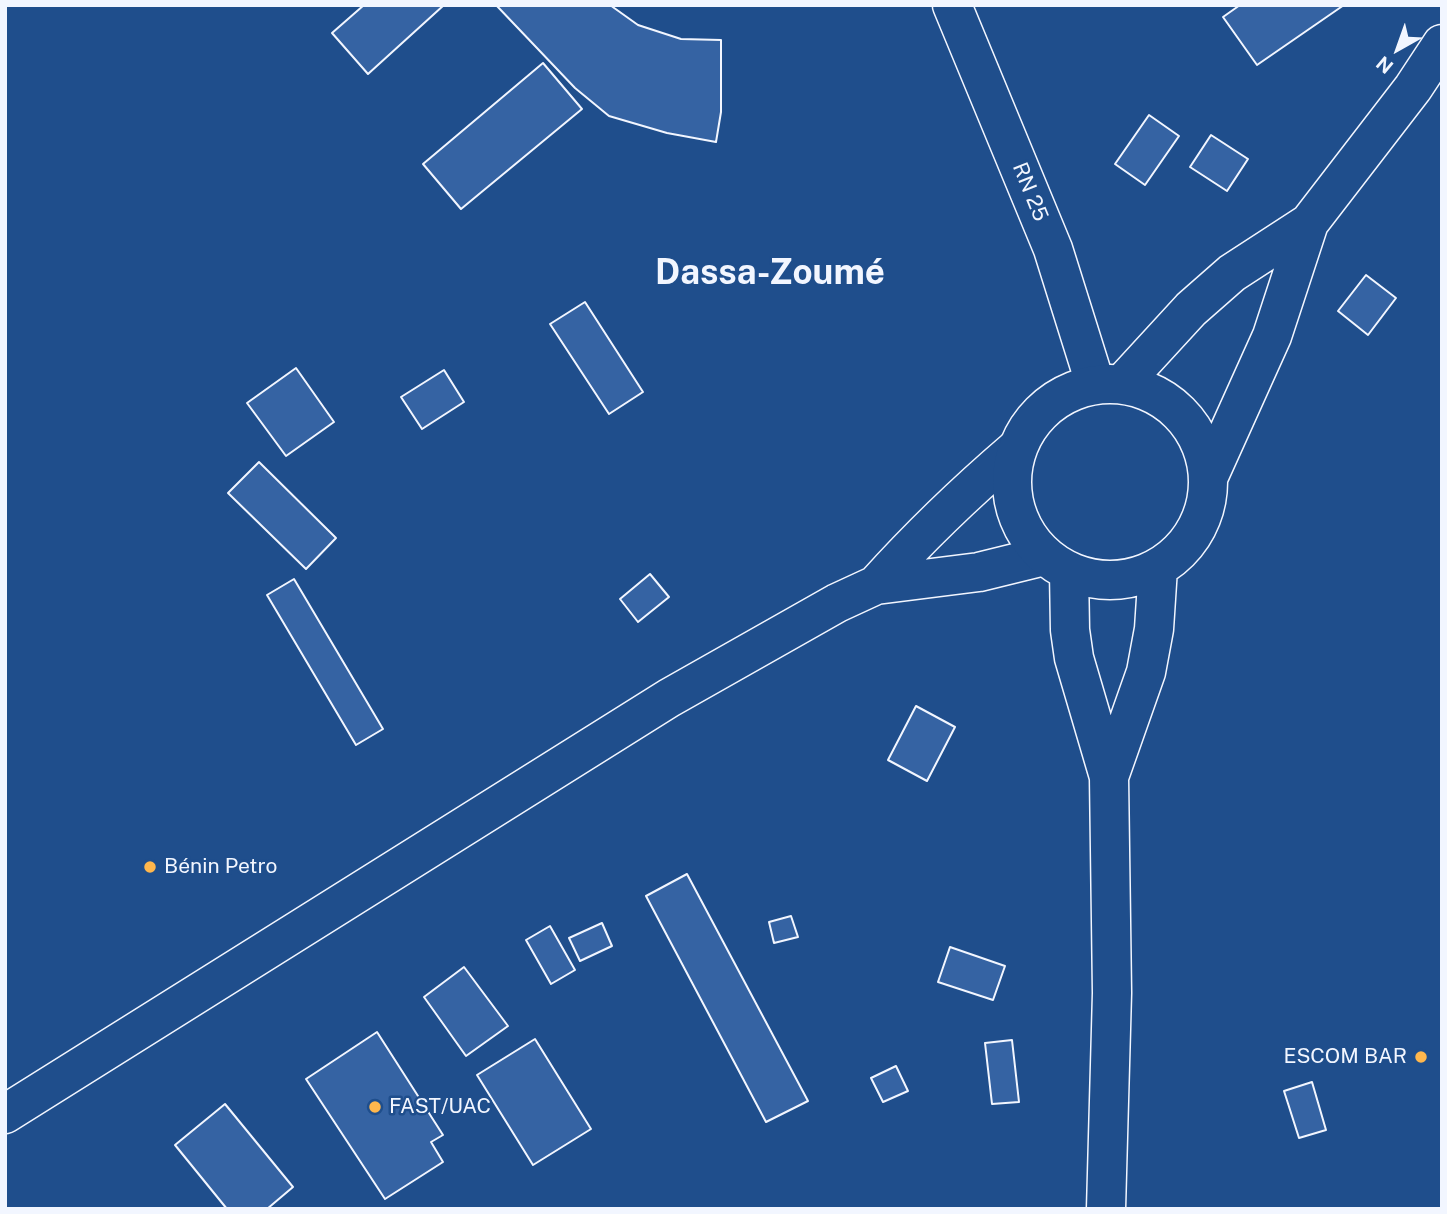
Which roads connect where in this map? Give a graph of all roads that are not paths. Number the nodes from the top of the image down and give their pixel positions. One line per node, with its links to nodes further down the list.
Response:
1 (952, 5): 4 (main road, RN 25 / RN 25)
2 (1442, 44): 3 (main road)
3 (1309, 223): 4 (main road); 6 (main road)
4 (1109, 383): 5 (main road); 6 (main road)
5 (1016, 450): 7 (main road); 9 (main road)
6 (1208, 478): 8 (main road)
7 (1057, 564): 8 (main road); 9 (main road); 10 (main road)
8 (1158, 568): 10 (main road)
9 (876, 585): 11 (main road)
10 (1109, 777): 12 (main road)
11 (5, 1114)
12 (1106, 1209)

